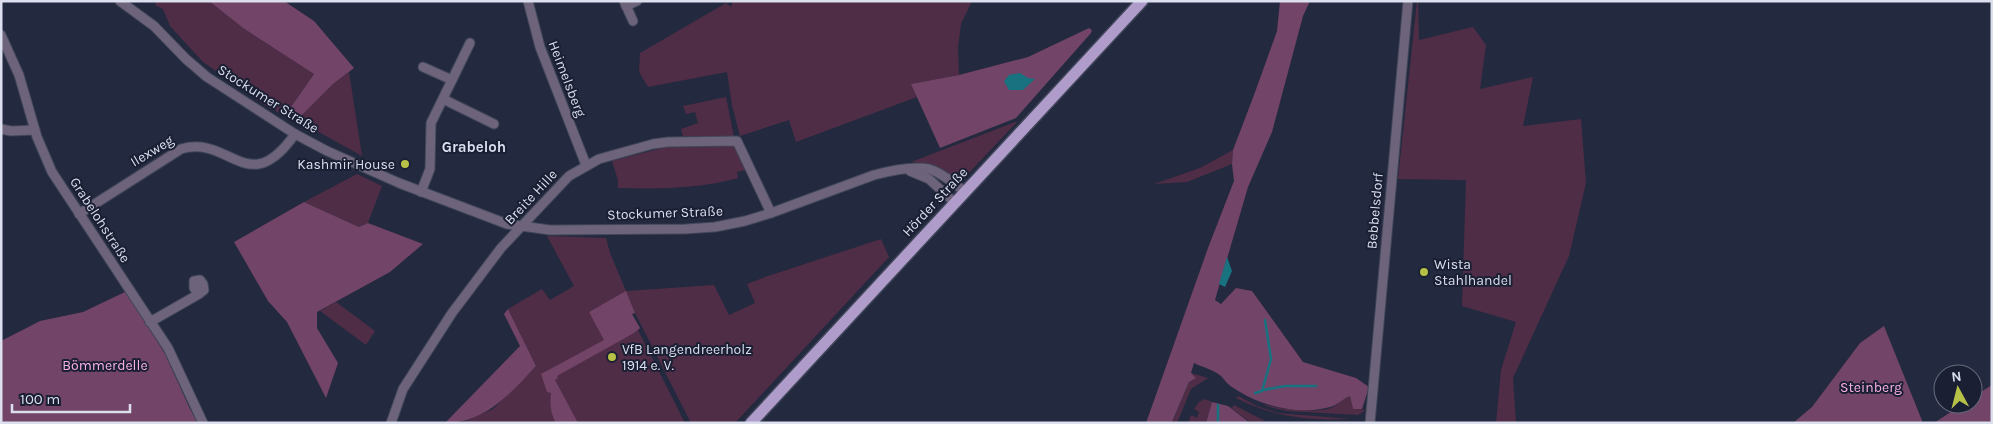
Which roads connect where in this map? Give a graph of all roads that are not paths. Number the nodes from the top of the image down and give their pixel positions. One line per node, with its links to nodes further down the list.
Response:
1 (120, 1): 16 (street, Stockumer Straße)
2 (528, 1): 17 (street, Heimelsberg)
3 (637, 1): 6 (street)
4 (1142, 1): 20 (main road, Hörder Straße)
5 (1408, 1): 30 (street, Bebbelsdorf)
6 (625, 4): 7 (street)
7 (633, 21)
8 (1, 35): 15 (street, Grabelohstraße)
9 (470, 44): 11 (street)
10 (423, 67): 11 (street)
11 (452, 80): 12 (street)
12 (443, 99): 13 (street); 19 (street)
13 (494, 124)
14 (1, 129): 15 (street)
15 (35, 130): 23 (street, Grabelohstraße)
16 (295, 134): 19 (street, Stockumer Straße); 23 (street, Ilexweg)
17 (586, 165): 22 (street, Breite Hille); 24 (street, Breite Hille)
18 (908, 170): 20 (street, Stockumer Straße); 21 (street); 22 (street, Stockumer Straße)
19 (421, 192): 24 (street, Stockumer Straße)
20 (965, 192): 21 (main road, Hörder Straße)
21 (956, 203): 29 (main road, Hörder Straße)
22 (771, 213): 24 (street, Stockumer Straße)
23 (79, 214): 26 (street, Grabelohstraße)
24 (522, 228): 28 (street, Breite Hille)
25 (199, 294): 26 (street)
26 (150, 322): 27 (street, Grabelohstraße)
27 (203, 423)
28 (391, 423)
29 (751, 423)
30 (1370, 423)

